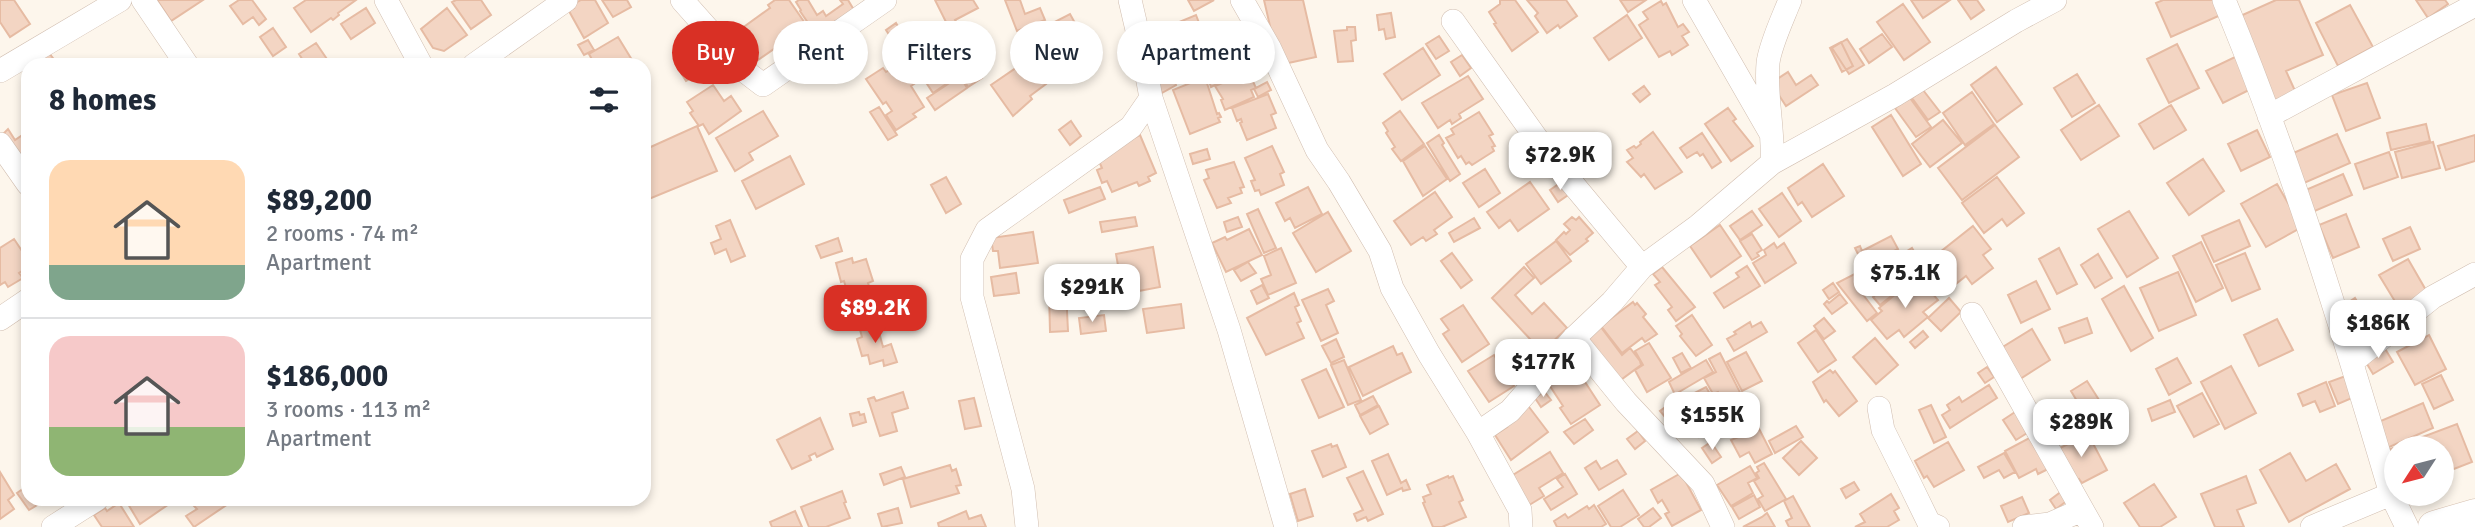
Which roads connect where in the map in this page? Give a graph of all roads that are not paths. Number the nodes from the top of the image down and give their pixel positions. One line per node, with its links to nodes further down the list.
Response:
1 (120, 0): 16 (street)
2 (143, 0): 17 (street)
3 (386, 0): 18 (street)
4 (566, 0): 19 (street)
5 (682, 0): 6 (street)
6 (885, 0)
7 (1130, 0): 22 (street)
8 (1242, 0): 36 (street)
9 (1694, 0): 24 (street)
10 (1790, 0): 24 (street)
11 (2055, 0): 14 (street)
12 (2224, 0): 23 (street)
13 (2475, 5): 23 (street)
14 (2029, 6): 26 (street)
15 (1452, 21): 28 (street)
16 (22, 58)
17 (182, 58)
18 (417, 58)
19 (484, 58)
20 (21, 59): 21 (street)
21 (0, 71)
22 (1151, 98): 44 (street); 45 (street)
23 (2269, 116): 34 (street)
24 (1773, 137): 26 (street)
25 (0, 144): 27 (street)
26 (1772, 163): 28 (street)
27 (21, 174)
28 (1642, 267): 33 (street)
29 (2475, 274): 34 (street)
30 (21, 305): 32 (street)
31 (1972, 314): 42 (street)
32 (0, 319)
33 (1574, 338): 36 (street); 47 (street)
34 (2352, 362): 37 (street)
35 (1879, 408): 48 (street)
36 (1478, 433): 46 (street)
37 (2384, 470)
38 (2384, 497): 50 (street)
39 (86, 506): 43 (street)
40 (2397, 506): 51 (street)
41 (2475, 515): 52 (main road)
42 (2087, 518): 49 (street)
43 (53, 527)
44 (1027, 527)
45 (1286, 527)
46 (1521, 527)
47 (1723, 527)
48 (1938, 527)
49 (2024, 527)
50 (2312, 527)
51 (2407, 527)
52 (2434, 527)

